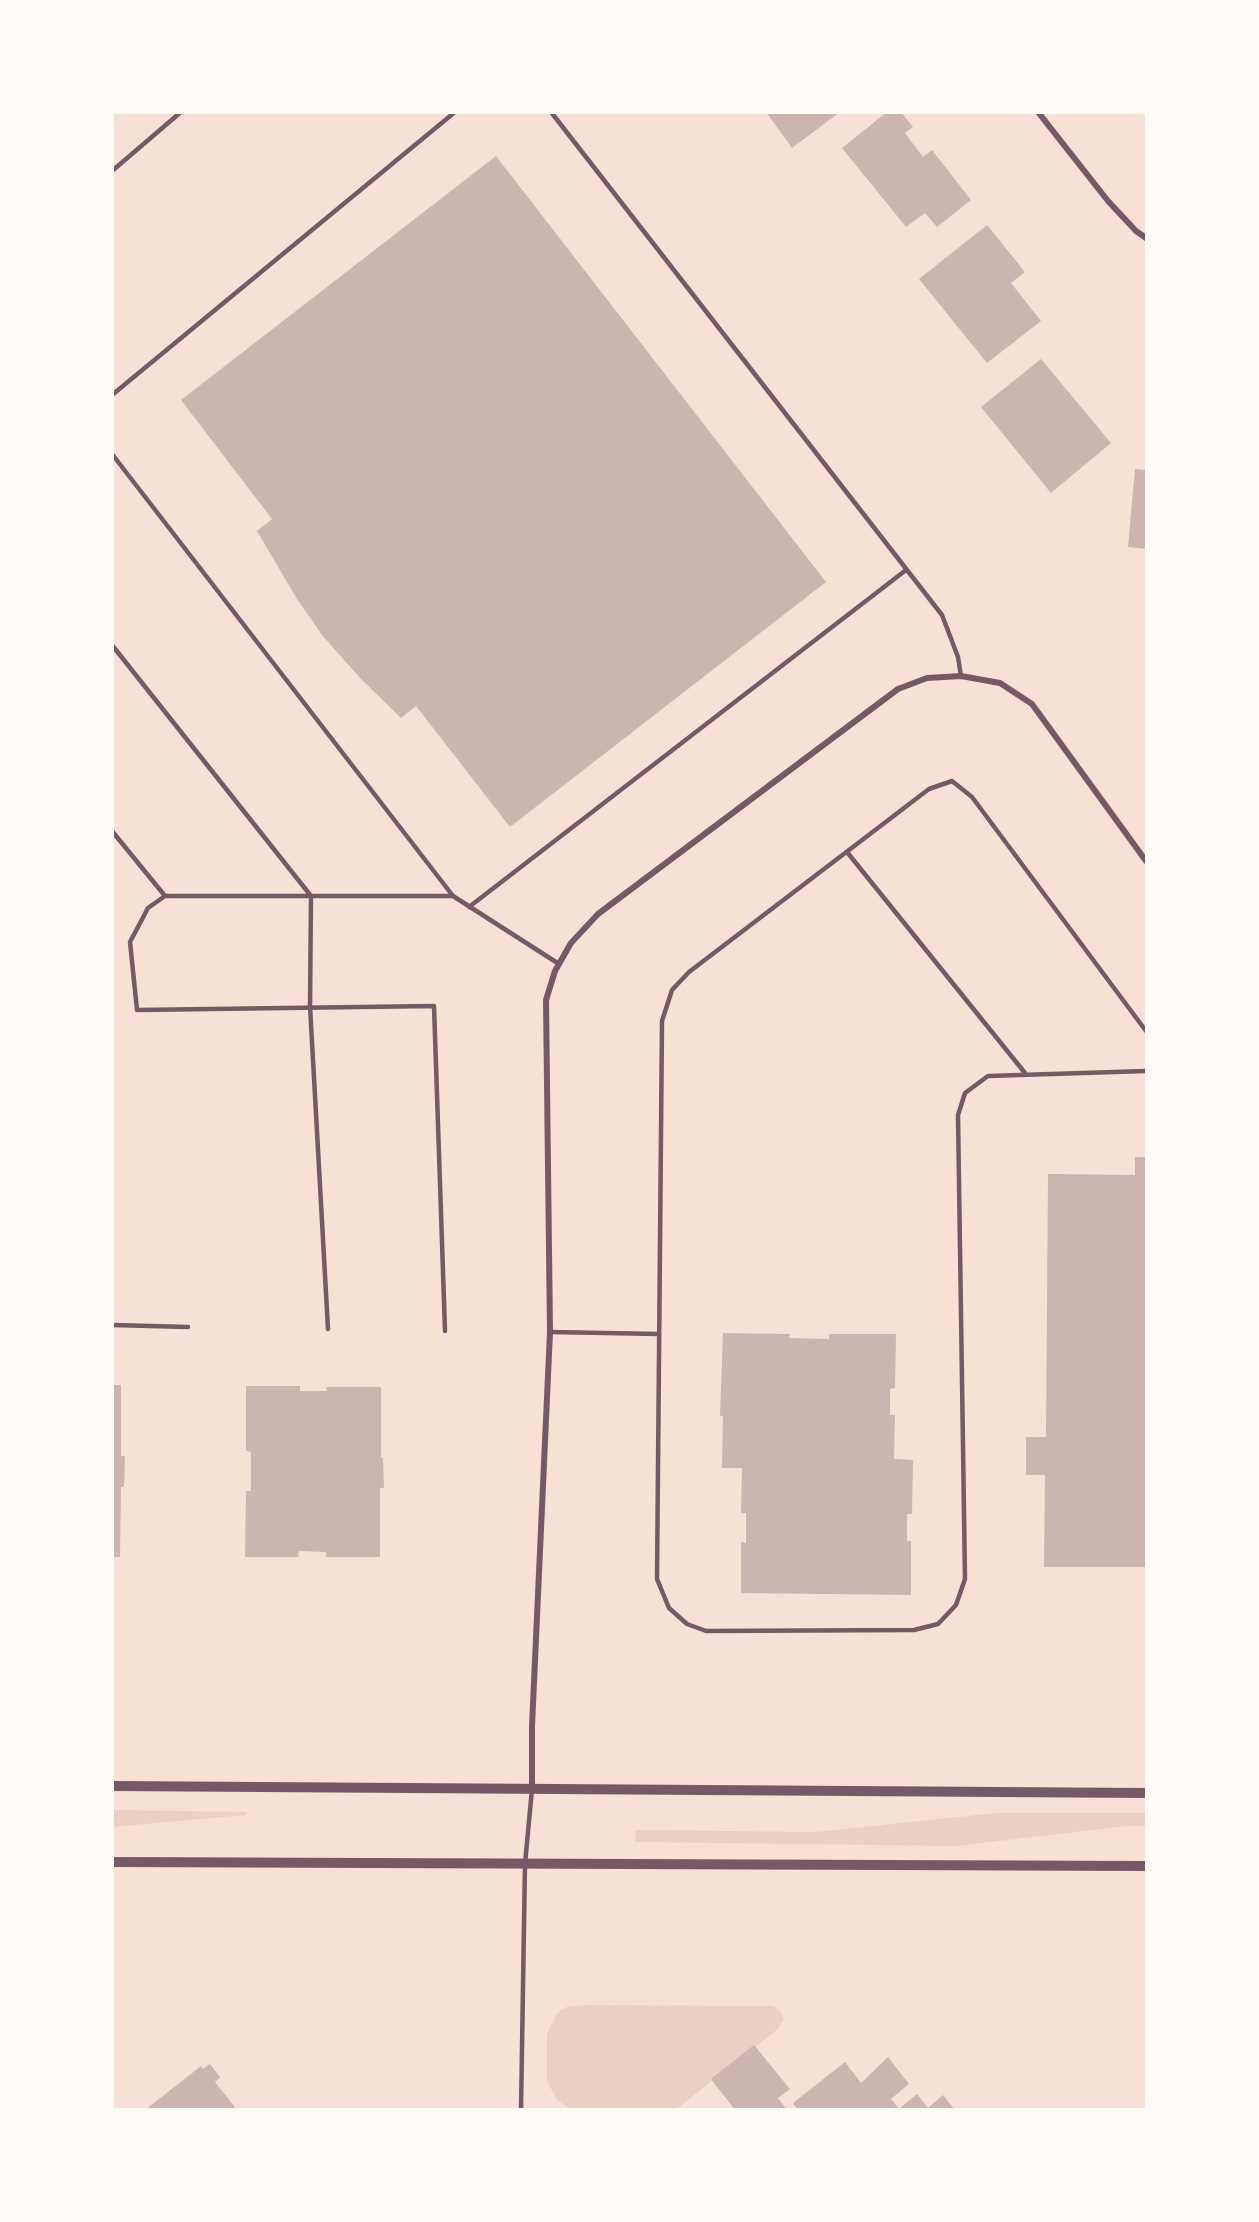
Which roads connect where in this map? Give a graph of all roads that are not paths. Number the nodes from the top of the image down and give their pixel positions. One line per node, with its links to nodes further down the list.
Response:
1 (181, 112): 5 (lane)
2 (455, 112): 7 (lane)
3 (551, 112): 9 (lane)
4 (1038, 112): 6 (street)
5 (112, 171)
6 (1146, 238)
7 (112, 395)
8 (112, 454): 17 (lane)
9 (906, 570): 11 (lane); 18 (lane)
10 (112, 645): 16 (lane)
11 (961, 676): 14 (street); 19 (street)
12 (112, 831): 15 (lane)
13 (847, 852): 21 (lane); 23 (lane); 29 (lane)
14 (1146, 861)
15 (165, 896): 16 (lane); 20 (lane)
16 (311, 896): 17 (lane); 20 (lane)
17 (453, 896): 18 (lane)
18 (469, 907): 19 (lane)
19 (559, 964): 28 (street)
20 (310, 1006): 26 (lane); 27 (lane)
21 (1146, 1031)
22 (1146, 1071): 23 (lane)
23 (1025, 1073): 29 (lane)
24 (112, 1325): 25 (lane)
25 (188, 1327)
26 (327, 1329)
27 (445, 1331)
28 (550, 1332): 29 (lane); 31 (street)
29 (659, 1334)
30 (112, 1786): 31 (street)
31 (532, 1787): 32 (street); 34 (lane)
32 (1146, 1792)
33 (112, 1862): 34 (street)
34 (525, 1864): 35 (street); 36 (lane)
35 (1146, 1866)
36 (521, 2109)

